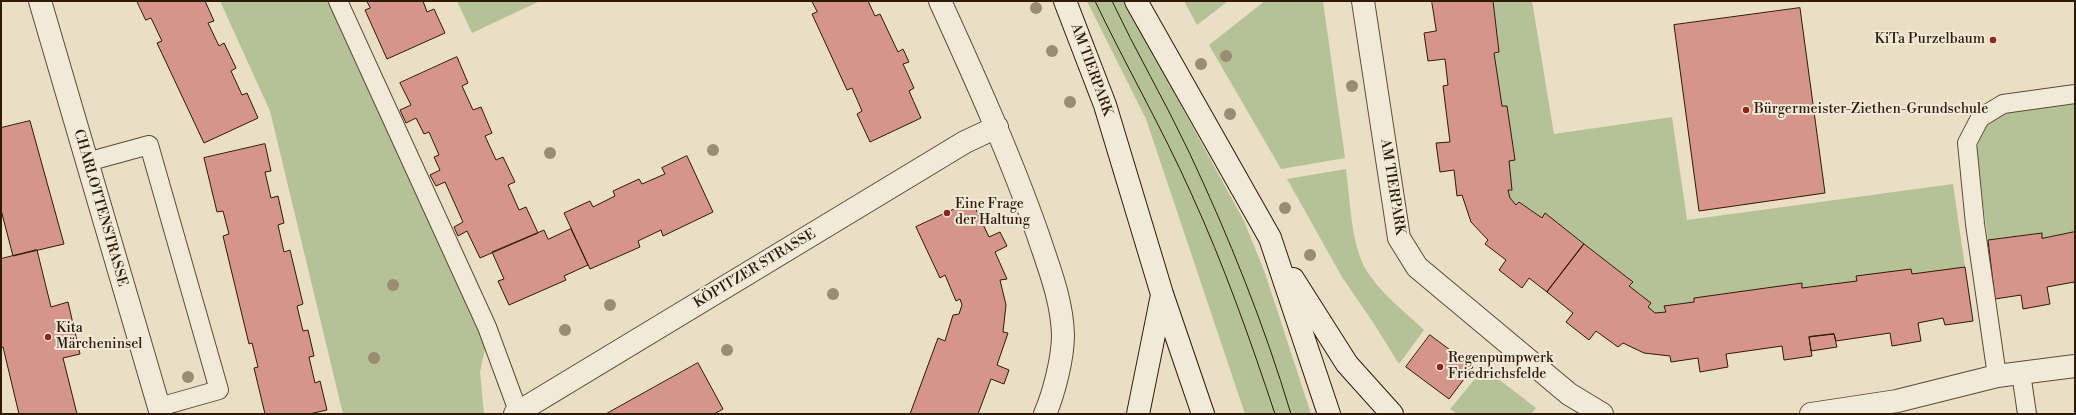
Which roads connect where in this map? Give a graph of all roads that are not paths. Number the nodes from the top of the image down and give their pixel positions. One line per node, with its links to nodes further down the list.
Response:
1 (40, 1): 9 (street, CHARLOTTENSTRASSE)
2 (338, 1): 16 (lane)
3 (940, 1): 8 (street)
4 (1065, 1): 11 (street, AM TIERPARK)
5 (1136, 1): 10 (street)
6 (1363, 1): 22 (street, AM TIERPARK)
7 (2075, 94): 14 (lane)
8 (997, 127): 16 (street, KÖPITZER STRASSE); 17 (street)
9 (87, 162): 15 (street, CHARLOTTENSTRASSE); 15 (lane)
10 (1270, 238): 20 (street); 21 (street)
11 (1162, 294): 18 (street); 19 (street, AM TIERPARK)
12 (2075, 366): 13 (street)
13 (2021, 373): 14 (street); 24 (lane)
14 (1996, 376): 23 (street)
15 (160, 411)
16 (517, 413)
17 (1045, 414)
18 (1138, 414)
19 (1203, 414)
20 (1329, 414)
21 (1392, 414)
22 (1602, 414)
23 (1811, 414)
24 (2027, 414)

